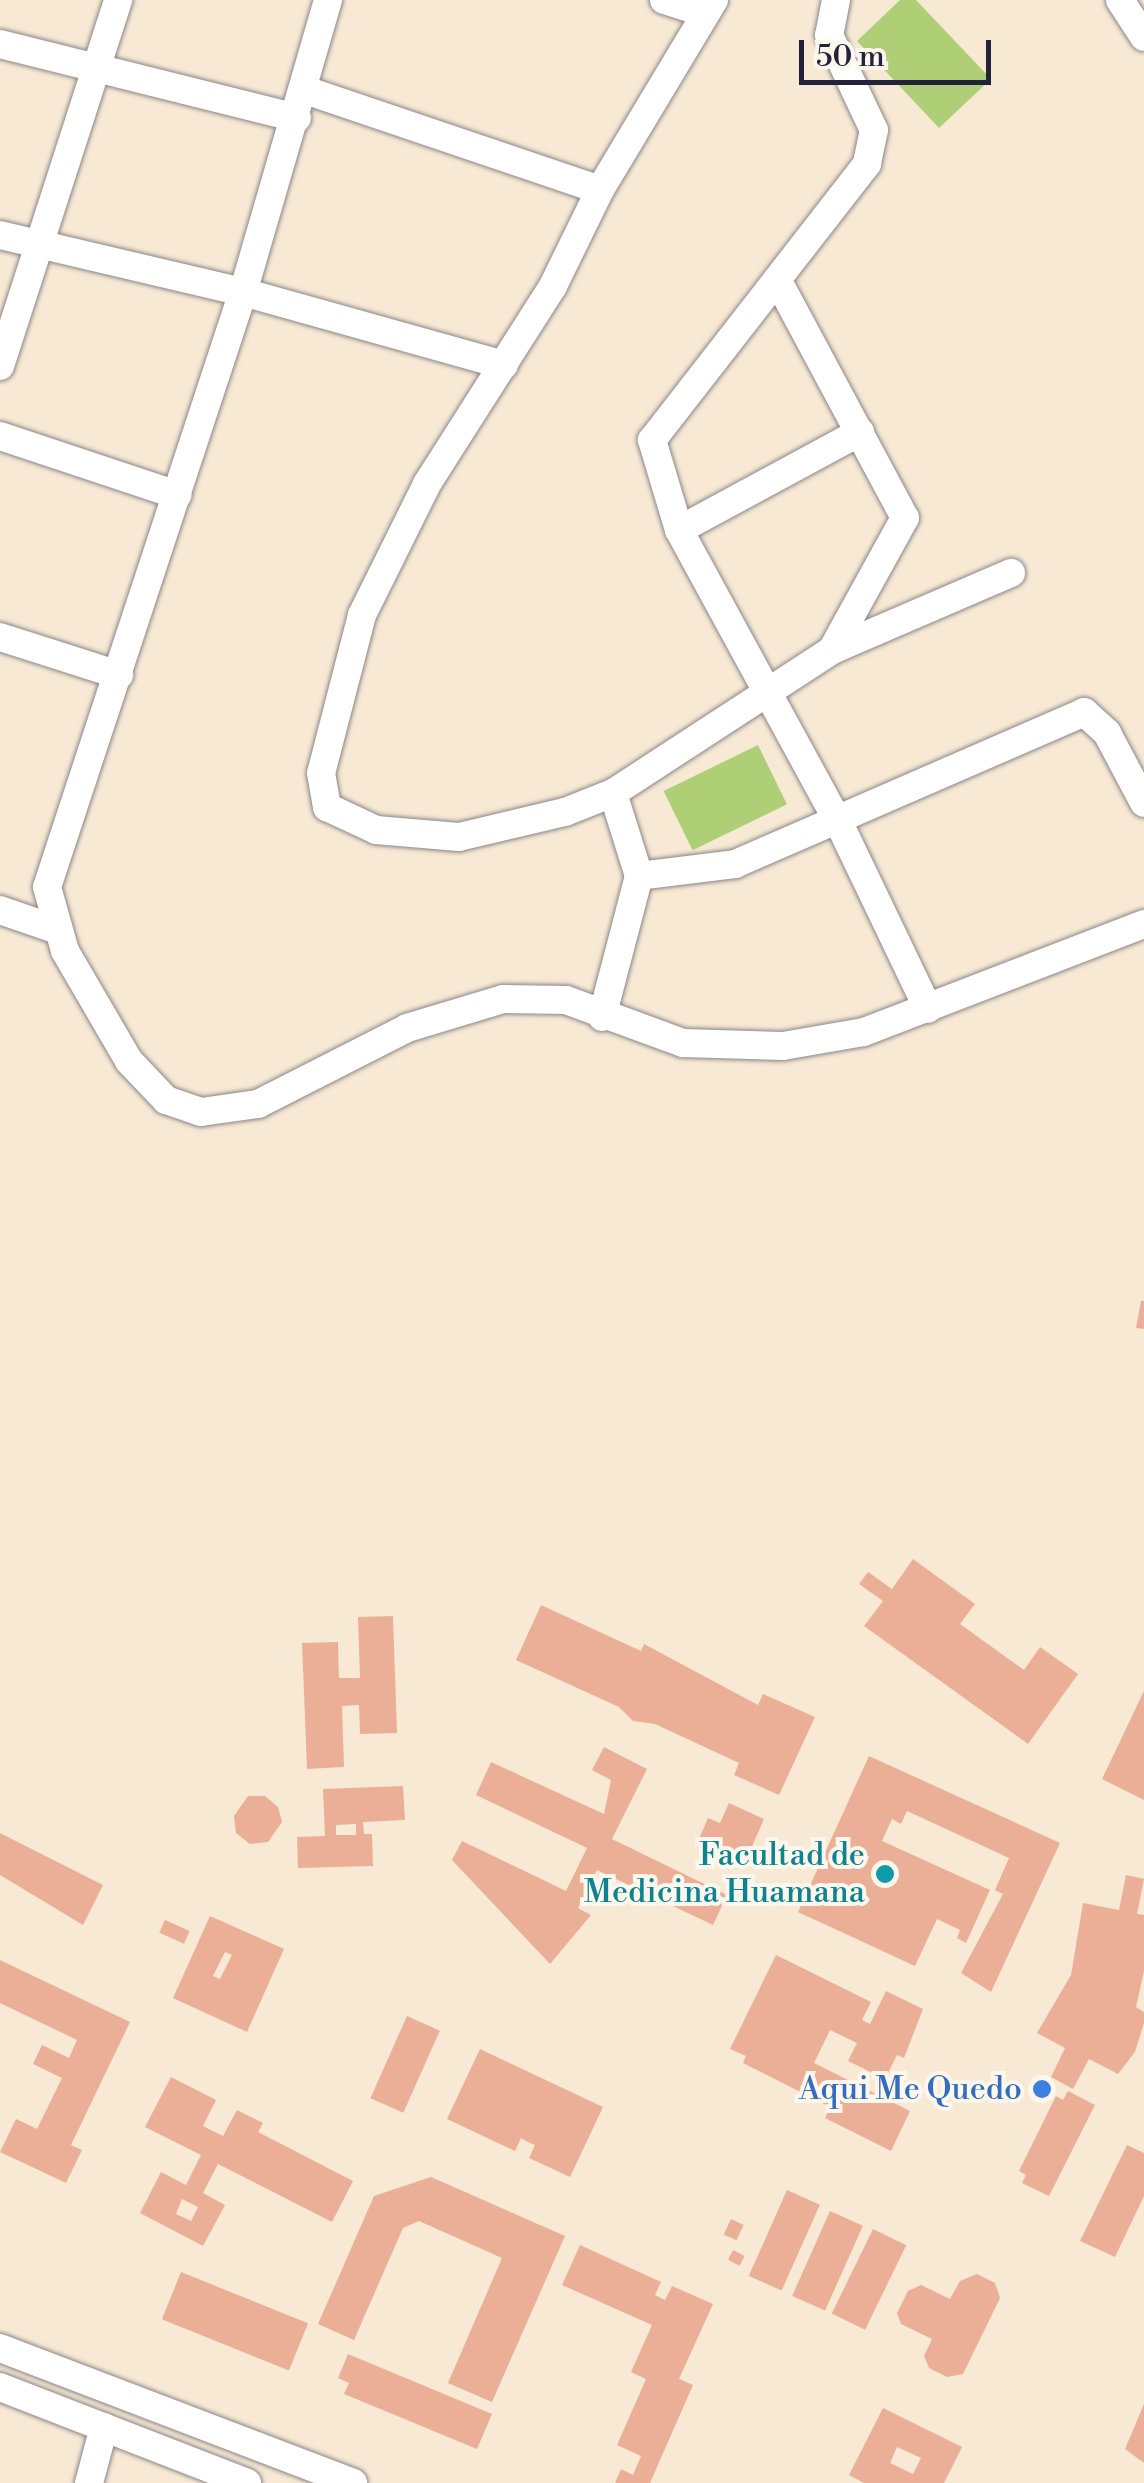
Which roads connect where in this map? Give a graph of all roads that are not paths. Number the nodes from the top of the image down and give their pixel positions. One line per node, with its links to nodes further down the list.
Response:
1 (118, 0): 9 (street)
2 (328, 0): 10 (street)
3 (664, 0): 6 (street)
4 (836, 0): 15 (street)
5 (1120, 0): 7 (street)
6 (710, 7): 12 (street)
7 (1144, 37)
8 (0, 44): 9 (street)
9 (98, 69): 11 (street); 14 (street)
10 (305, 90): 11 (street); 12 (street)
11 (297, 118): 16 (street)
12 (600, 190): 18 (street)
13 (0, 235): 14 (street)
14 (37, 243): 16 (street); 17 (street)
15 (778, 281): 19 (street); 22 (street)
16 (242, 292): 18 (street); 21 (street)
17 (0, 366)
18 (504, 366): 28 (street)
19 (860, 432): 22 (street); 25 (street)
20 (0, 436): 21 (street)
21 (177, 496): 26 (street)
22 (679, 530): 27 (street)
23 (1011, 573): 25 (street)
24 (0, 636): 26 (street)
25 (832, 650): 27 (street)
26 (119, 675): 34 (street)
27 (768, 694): 28 (street); 30 (street)
28 (612, 793): 31 (street)
29 (1144, 802): 30 (street)
30 (839, 823): 31 (street); 35 (street)
31 (639, 876): 36 (street)
32 (0, 910): 34 (street)
33 (1144, 924): 35 (street)
34 (55, 929): 36 (street)
35 (928, 1009): 36 (street)
36 (602, 1017)
37 (0, 2348): 42 (street)
38 (0, 2388): 39 (street)
39 (104, 2427): 40 (street); 41 (street)
40 (90, 2483)
41 (247, 2483)
42 (353, 2483)

